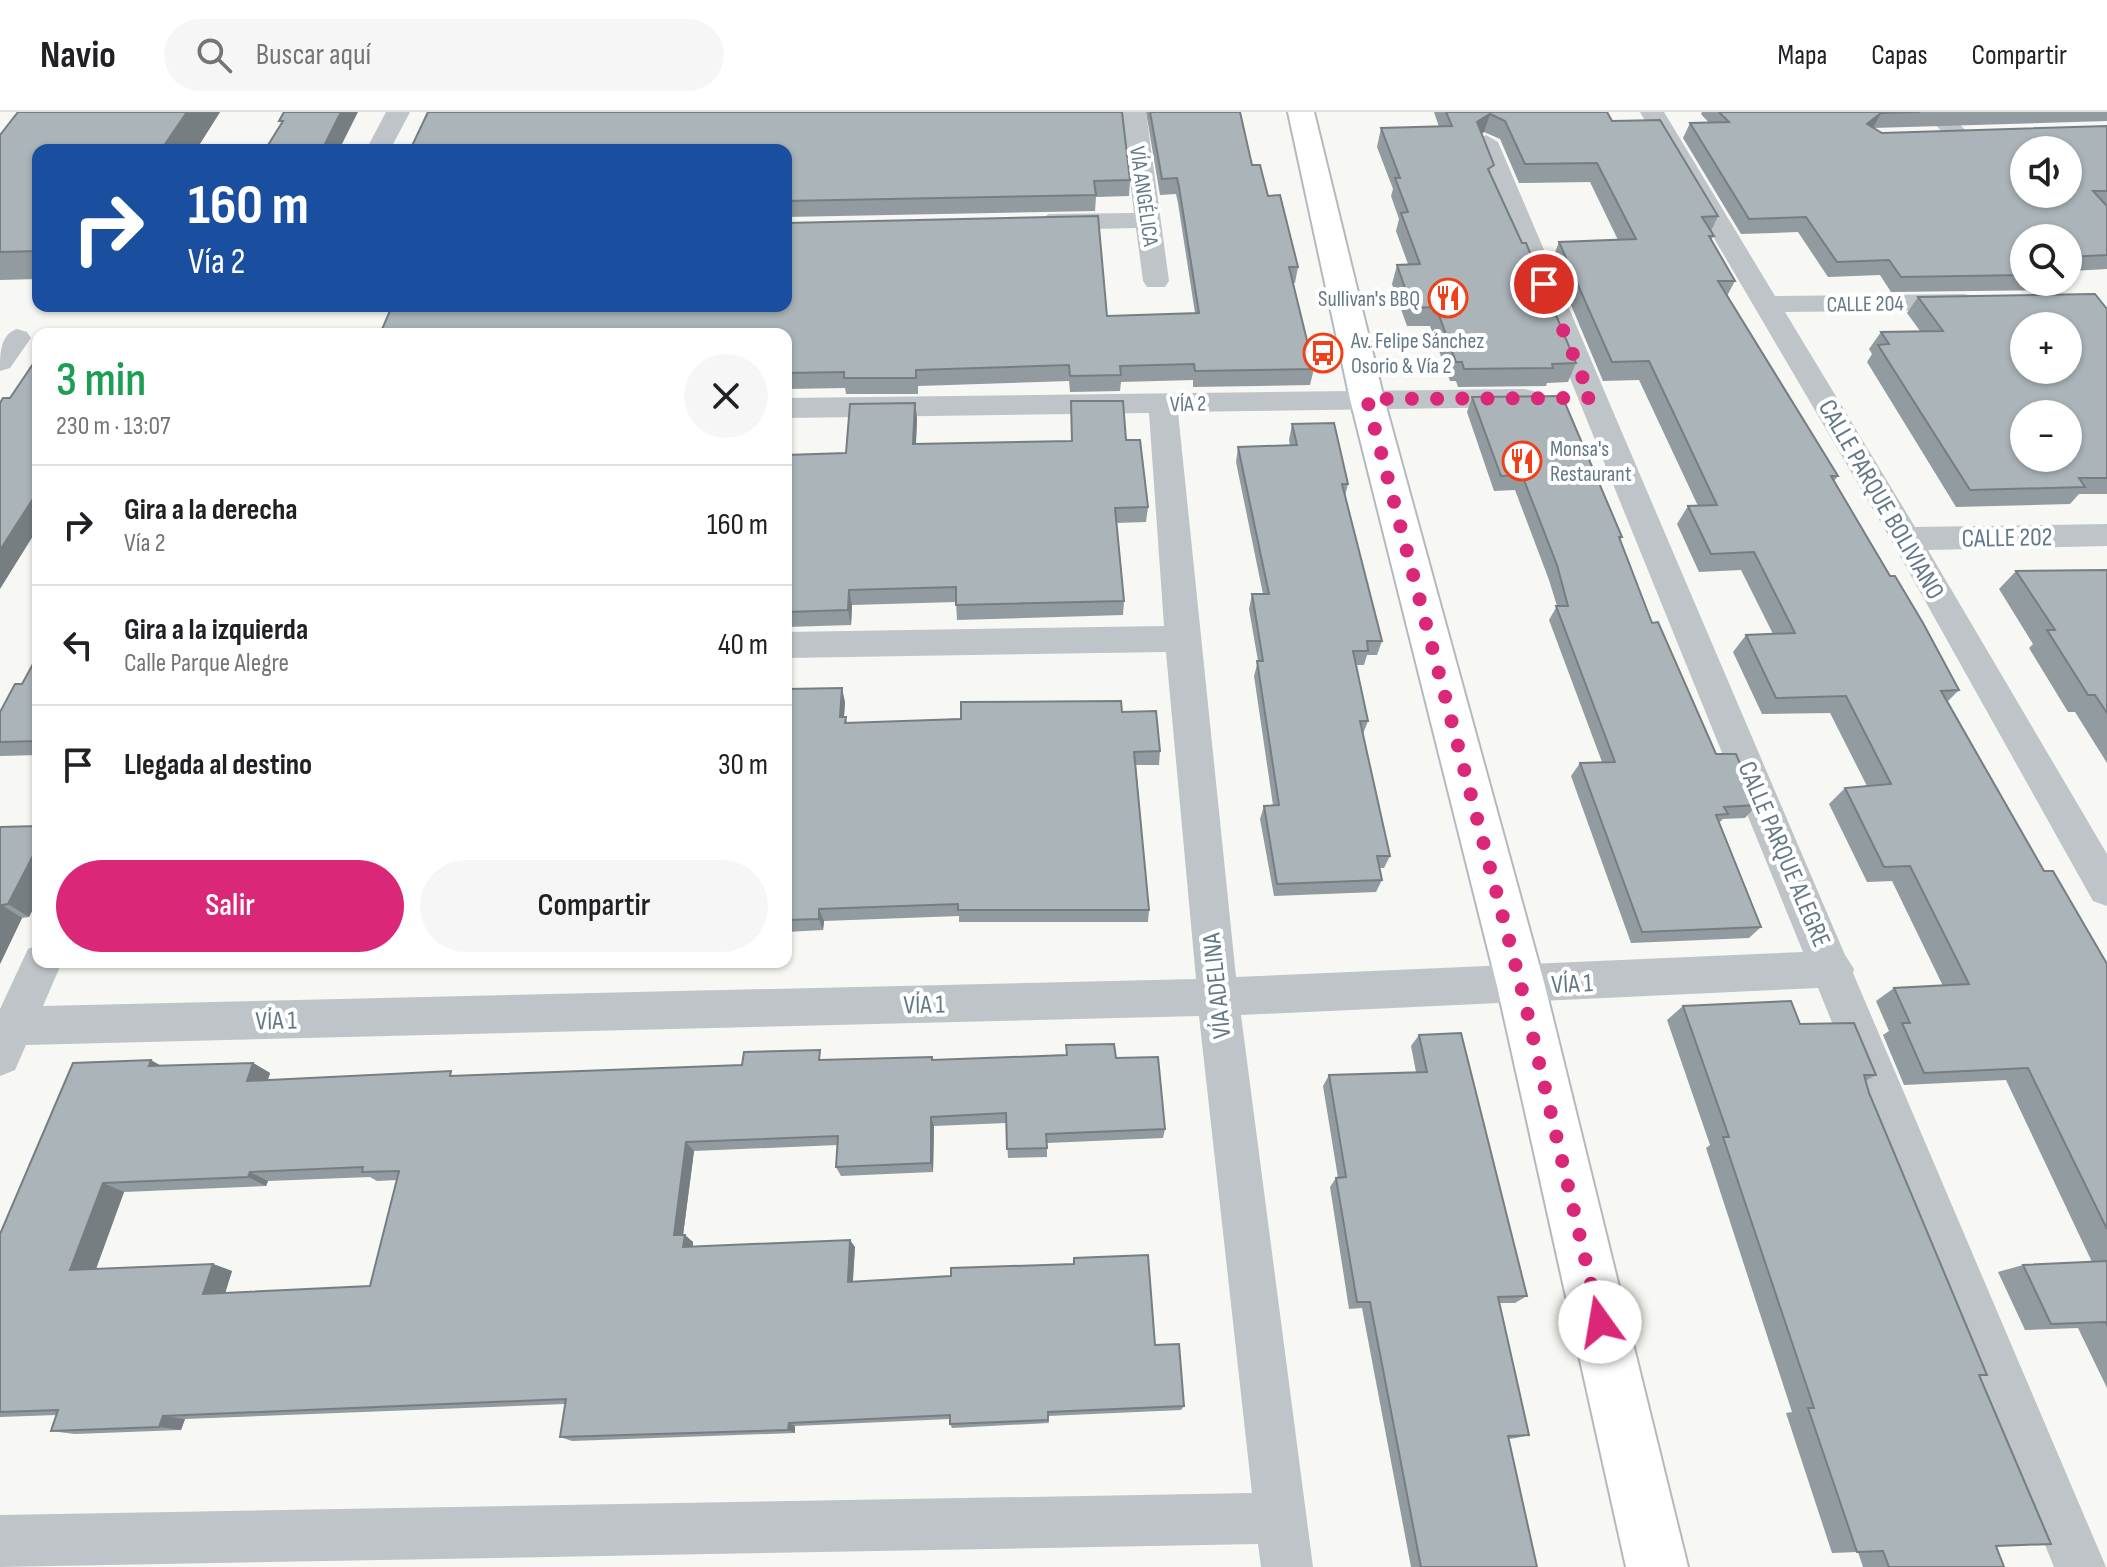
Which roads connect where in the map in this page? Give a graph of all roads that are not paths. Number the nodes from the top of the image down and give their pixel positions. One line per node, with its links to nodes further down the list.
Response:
1 (398, 112): 10 (street)
2 (1134, 112): 11 (street, VÍA ANGÉLICA)
3 (1301, 112): 19 (street)
4 (1652, 112): 15 (street, CALLE PARQUE BOLIVIANO)
5 (1935, 112): 7 (street)
6 (1988, 134): 7 (street)
7 (1958, 135): 8 (street)
8 (1929, 136)
9 (1486, 142): 18 (street, CALLE PARQUE ALEGRE)
10 (381, 144)
11 (1148, 220): 12 (street); 13 (street, VÍA ANGÉLICA)
12 (1022, 223)
13 (1156, 281)
14 (1987, 301): 15 (street, CALLE 204)
15 (1767, 304): 23 (street, CALLE PARQUE BOLIVIANO)
16 (17, 338): 17 (street)
17 (0, 362)
18 (1591, 398): 19 (street, VÍA 2); 28 (street, CALLE PARQUE ALEGRE)
19 (1367, 399): 20 (street, VÍA 2); 29 (street)
20 (1163, 404): 21 (street, VÍA 2); 24 (street, VÍA ADELINA)
21 (792, 408)
22 (2107, 535): 23 (street, CALLE 202)
23 (1906, 539): 26 (street, CALLE PARQUE BOLIVIANO)
24 (1180, 639): 25 (street); 30 (street, VÍA ADELINA)
25 (792, 645)
26 (2107, 889)
27 (39, 968): 31 (street, VÍA 1)
28 (1834, 969): 29 (street, VÍA 1); 35 (street, CALLE PARQUE ALEGRE)
29 (1521, 986): 30 (street, VÍA 1); 34 (street)
30 (1216, 997): 31 (street, VÍA 1); 33 (street, VÍA ADELINA)
31 (7, 1041)
32 (0, 1541): 33 (street)
33 (1284, 1542)
34 (1657, 1567)
35 (2080, 1567)

